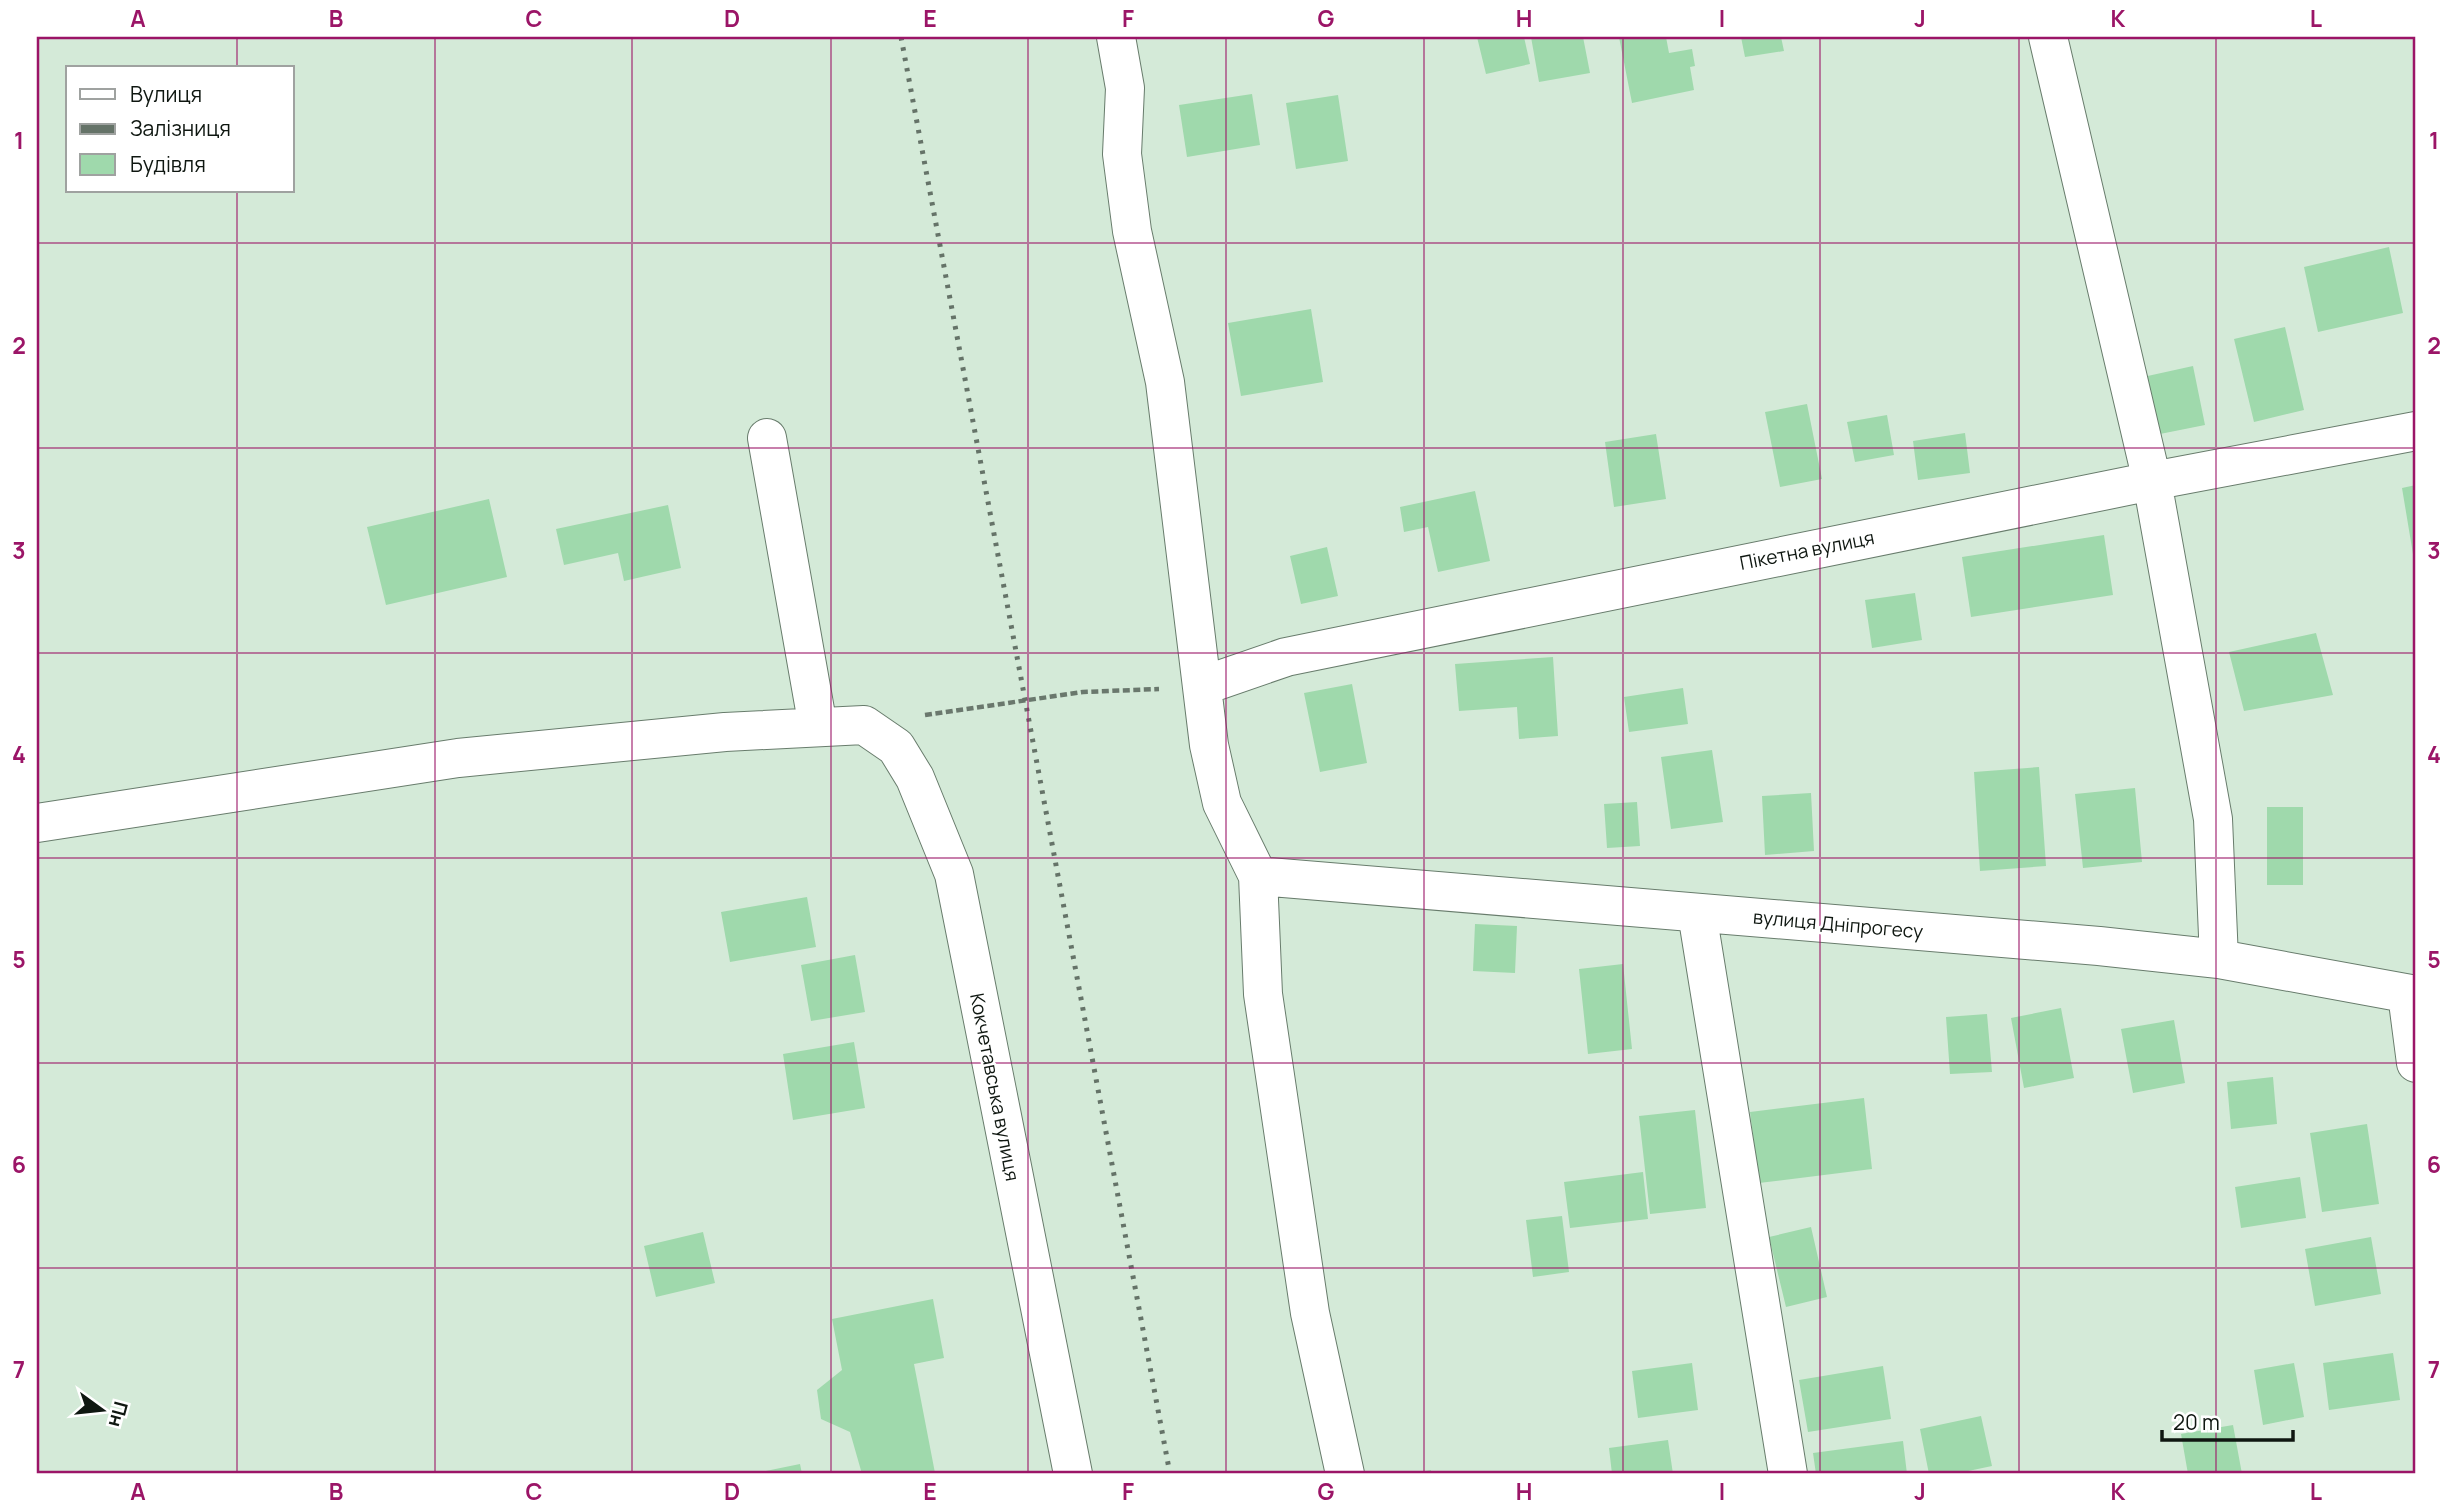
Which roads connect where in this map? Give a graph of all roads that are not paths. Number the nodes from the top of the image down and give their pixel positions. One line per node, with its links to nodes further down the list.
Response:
1 (1115, 37): 6 (street)
2 (2048, 37): 5 (street)
3 (2416, 431): 5 (street, Пікетна вулиця)
4 (767, 438): 7 (street)
5 (2152, 481): 6 (street, Пікетна вулиця); 11 (street)
6 (1202, 687): 9 (street)
7 (818, 727): 8 (street); 14 (street, Кокчетавська вулиця)
8 (37, 823)
9 (1258, 876): 10 (street, вулиця Дніпрогесу); 15 (street)
10 (1697, 913): 11 (street, вулиця Дніпрогесу); 16 (street)
11 (2219, 959): 12 (street, вулиця Дніпрогесу)
12 (2412, 994): 13 (street)
13 (2416, 1063)
14 (1073, 1474)
15 (1345, 1474)
16 (1788, 1474)

